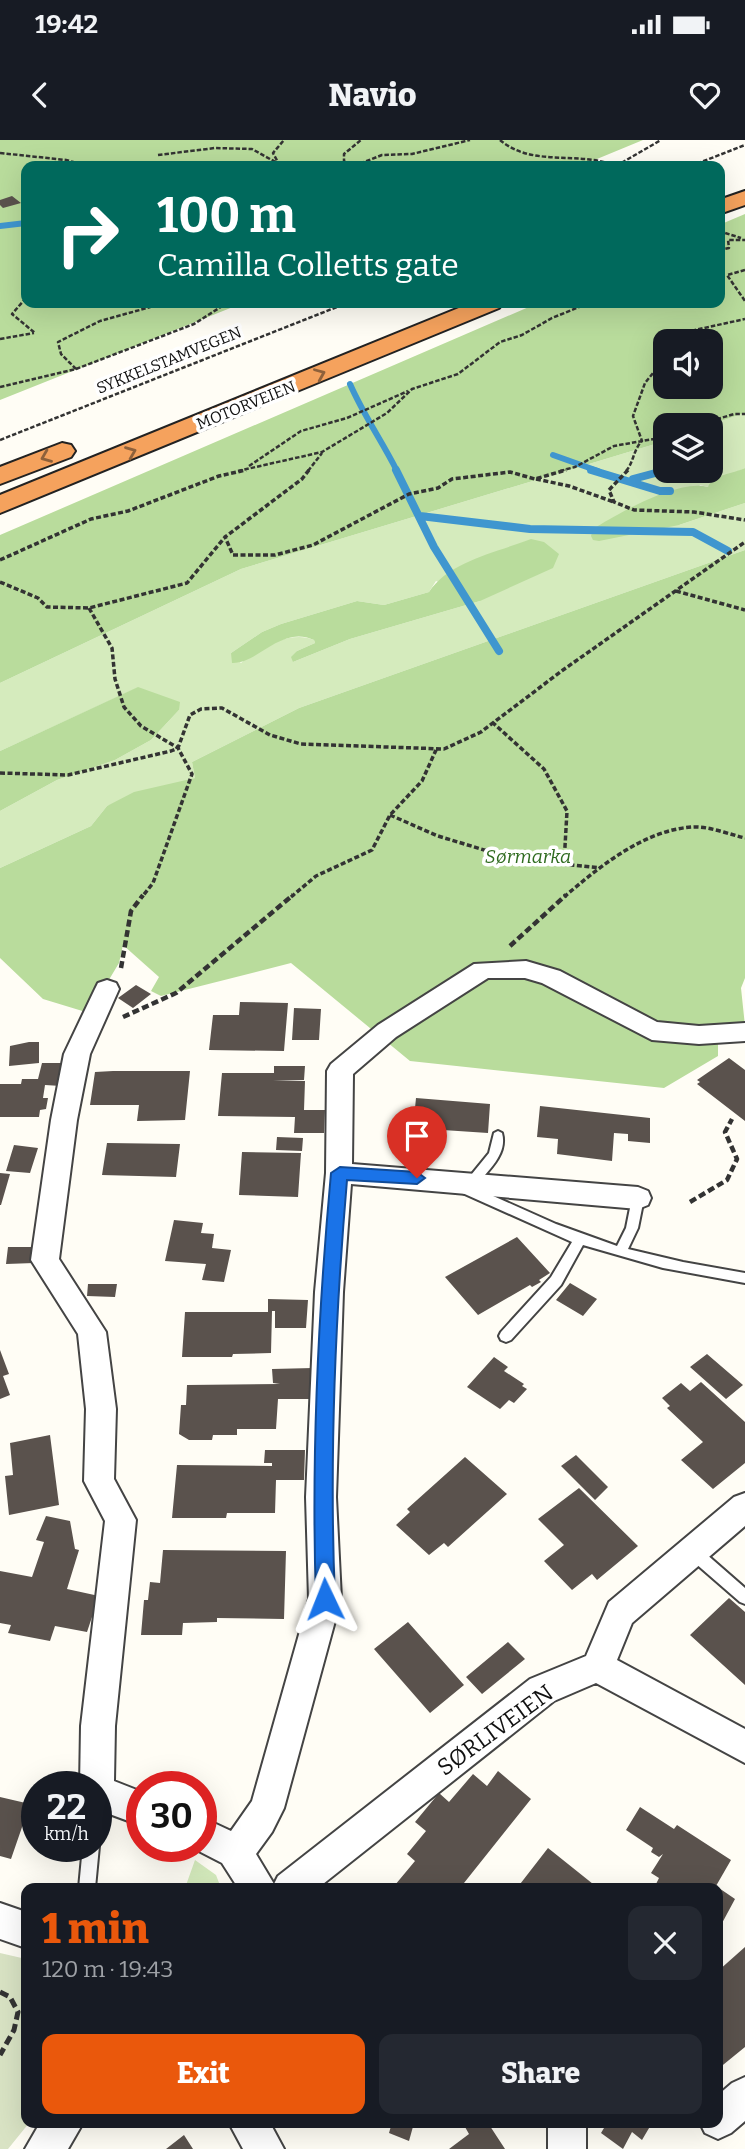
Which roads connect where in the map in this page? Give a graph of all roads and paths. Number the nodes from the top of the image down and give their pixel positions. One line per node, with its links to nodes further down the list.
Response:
1 (284, 140): 11 (path)
2 (361, 140): 12 (path)
3 (470, 140): 13 (path)
4 (500, 140): 14 (path)
5 (661, 140): 15 (path)
6 (745, 145): 16 (path)
7 (0, 153): 9 (path)
8 (158, 155): 10 (path)
9 (70, 161)
10 (273, 161)
11 (278, 161)
12 (344, 161)
13 (366, 161)
14 (600, 161)
15 (625, 161)
16 (704, 161)
17 (745, 197): 18 (highway)
18 (725, 205)
19 (725, 234): 20 (path)
20 (745, 239): 21 (path)
21 (725, 249)
22 (745, 270): 23 (path)
23 (745, 301)
24 (21, 304): 32 (path)
25 (147, 308): 33 (path)
26 (219, 308): 33 (path)
27 (334, 308): 40 (path, SYKKELSTAMVEGEN)
28 (479, 308): 48 (highway, MOTORVEIEN, one-way to 28)
29 (577, 308): 36 (path)
30 (745, 319): 31 (path)
31 (703, 329)
32 (0, 339)
33 (76, 369): 35 (path)
34 (653, 373): 41 (path)
35 (0, 387)
36 (412, 389): 43 (path); 44 (path)
37 (745, 414): 38 (path)
38 (723, 417)
39 (653, 439): 41 (path)
40 (0, 440)
41 (642, 441): 46 (path); 47 (path)
42 (78, 444): 45 (highway, one-way to 45)
43 (322, 452): 44 (path); 50 (path)
44 (247, 468): 52 (path)
45 (0, 476)
46 (535, 479): 47 (path); 50 (path)
47 (614, 502): 49 (path)
48 (0, 505)
49 (745, 520)
50 (225, 537): 55 (path)
51 (745, 543): 54 (path)
52 (0, 560)
53 (0, 582): 55 (path)
54 (676, 591): 56 (path); 57 (path)
55 (89, 608): 58 (path)
56 (745, 610)
57 (492, 722): 59 (path); 63 (path)
58 (178, 748): 59 (path); 60 (path); 66 (path)
59 (436, 750): 61 (path)
60 (0, 773)
61 (390, 815): 63 (path); 67 (path)
62 (745, 838): 64 (path)
63 (564, 864): 64 (path)
64 (602, 868): 65 (path)
65 (483, 970): 68 (street); 71 (street)
66 (107, 989): 67 (street)
67 (91, 1022): 85 (street)
68 (745, 1032)
69 (732, 1119): 75 (path)
70 (498, 1136): 73 (lane)
71 (340, 1173): 72 (street); 87 (street)
72 (443, 1180): 73 (street); 76 (lane)
73 (471, 1183): 74 (street)
74 (638, 1198): 77 (lane)
75 (690, 1202)
76 (580, 1239): 77 (lane); 79 (lane)
77 (620, 1252): 78 (lane)
78 (745, 1278)
79 (506, 1336)
80 (745, 1507): 81 (street)
81 (692, 1551): 82 (lane); 83 (street)
82 (745, 1597)
83 (598, 1667): 84 (street); 91 (street, SØRLIVEIEN)
84 (745, 1748)
85 (97, 1771)
86 (217, 1842): 87 (street)
87 (234, 1851): 90 (street)
88 (89, 1862): 89 (lane)
89 (87, 1883)
90 (255, 1883)
91 (296, 1883)
92 (0, 1921): 93 (street)
93 (21, 1928)
94 (0, 1993): 95 (path)
95 (0, 2055)
96 (745, 2096): 97 (street)
97 (723, 2116)
98 (60, 2128): 101 (street)
99 (251, 2128): 102 (street)
100 (567, 2128): 103 (street)
101 (44, 2149)
102 (265, 2149)
103 (567, 2149)

